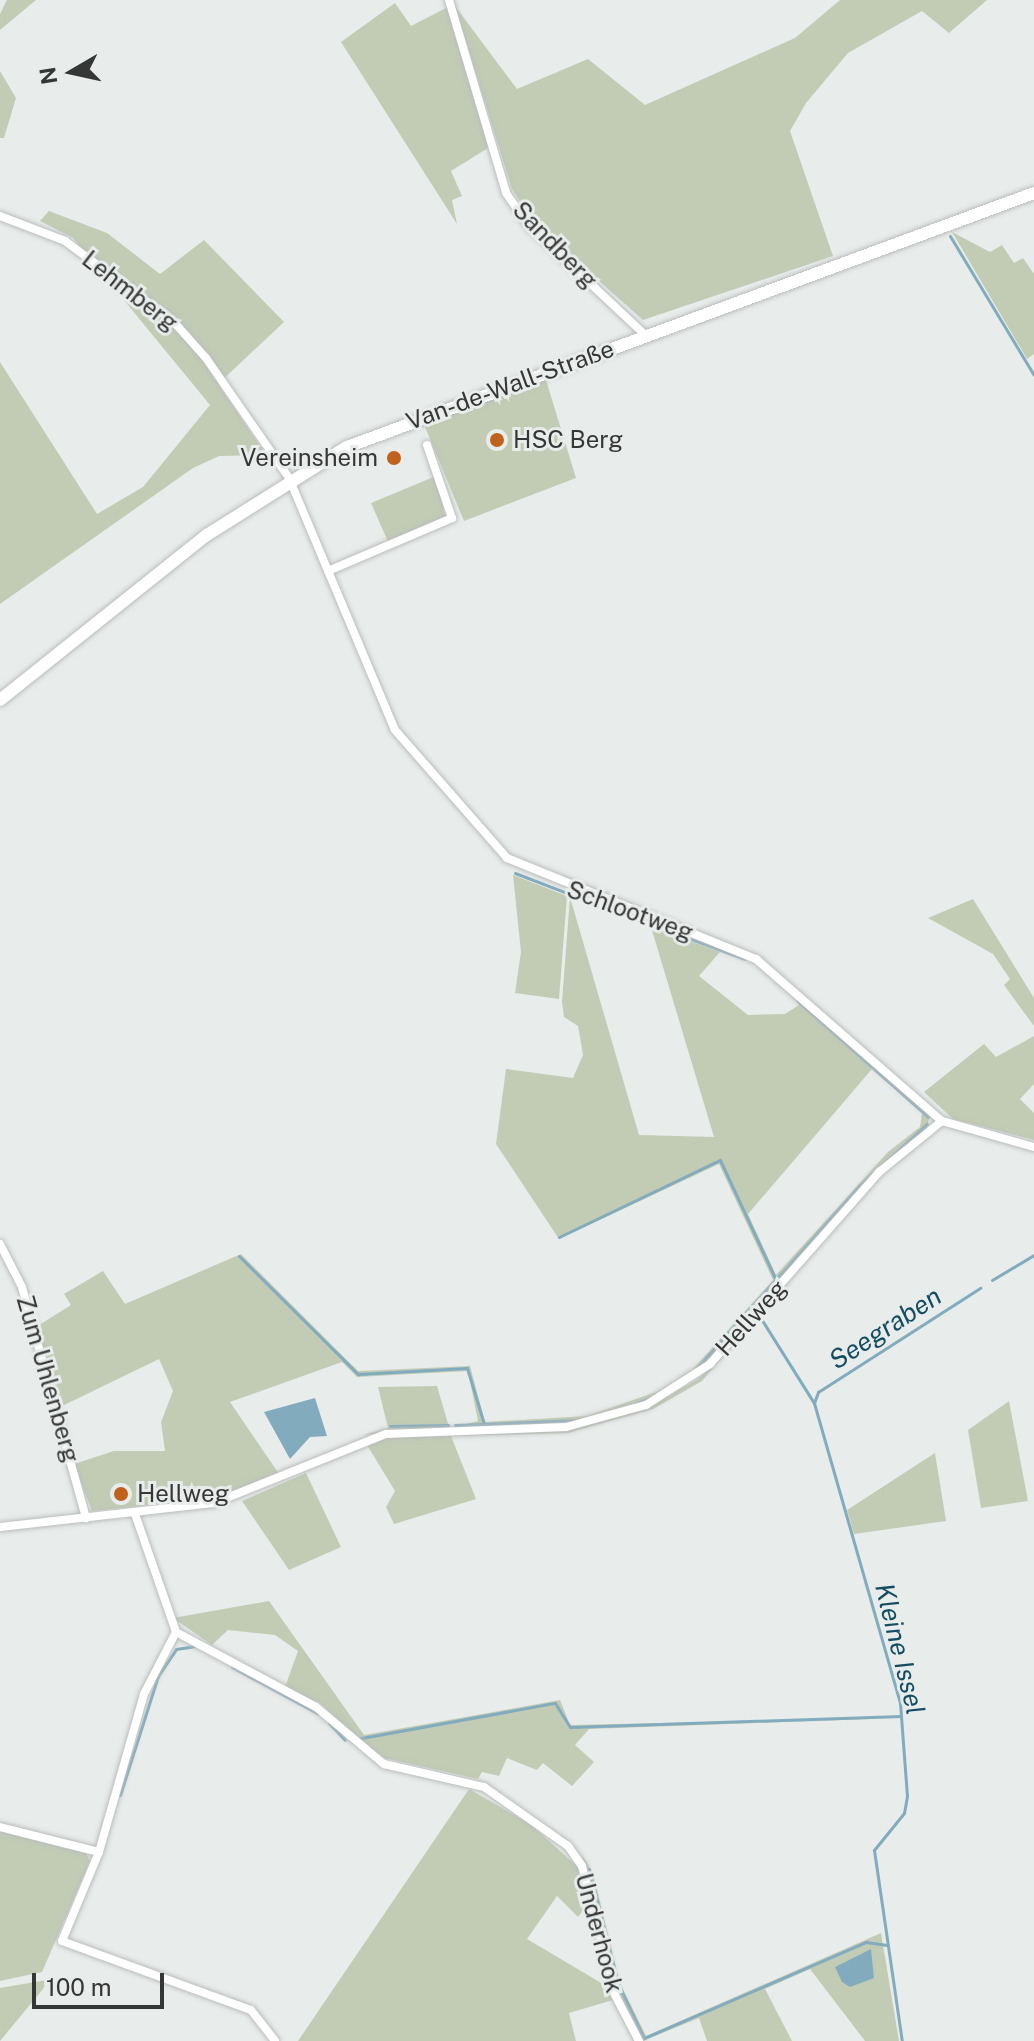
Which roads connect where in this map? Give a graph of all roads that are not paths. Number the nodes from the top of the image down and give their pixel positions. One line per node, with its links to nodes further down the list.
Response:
1 (449, 0): 4 (street, Sandberg)
2 (1034, 193): 4 (main road, Van-de-Wall-Straße)
3 (0, 216): 6 (street, Lehmberg)
4 (646, 336): 6 (main road, Van-de-Wall-Straße)
5 (427, 445): 7 (street)
6 (289, 478): 7 (street, Schlootweg); 8 (main road, Van-de-Wall-Straße)
7 (328, 571): 9 (street, Schlootweg)
8 (0, 700)
9 (942, 1121): 10 (street, Schlootweg); 12 (street, Hellweg)
10 (1034, 1147)
11 (0, 1244): 13 (street, Zum Uhlenberg)
12 (135, 1514): 13 (street, Hellweg); 15 (street)
13 (86, 1518): 14 (street, Hellweg)
14 (0, 1527)
15 (176, 1632): 17 (street); 19 (street, Underhook)
16 (0, 1827): 17 (street)
17 (99, 1852): 18 (street)
18 (275, 2041)
19 (639, 2041)

